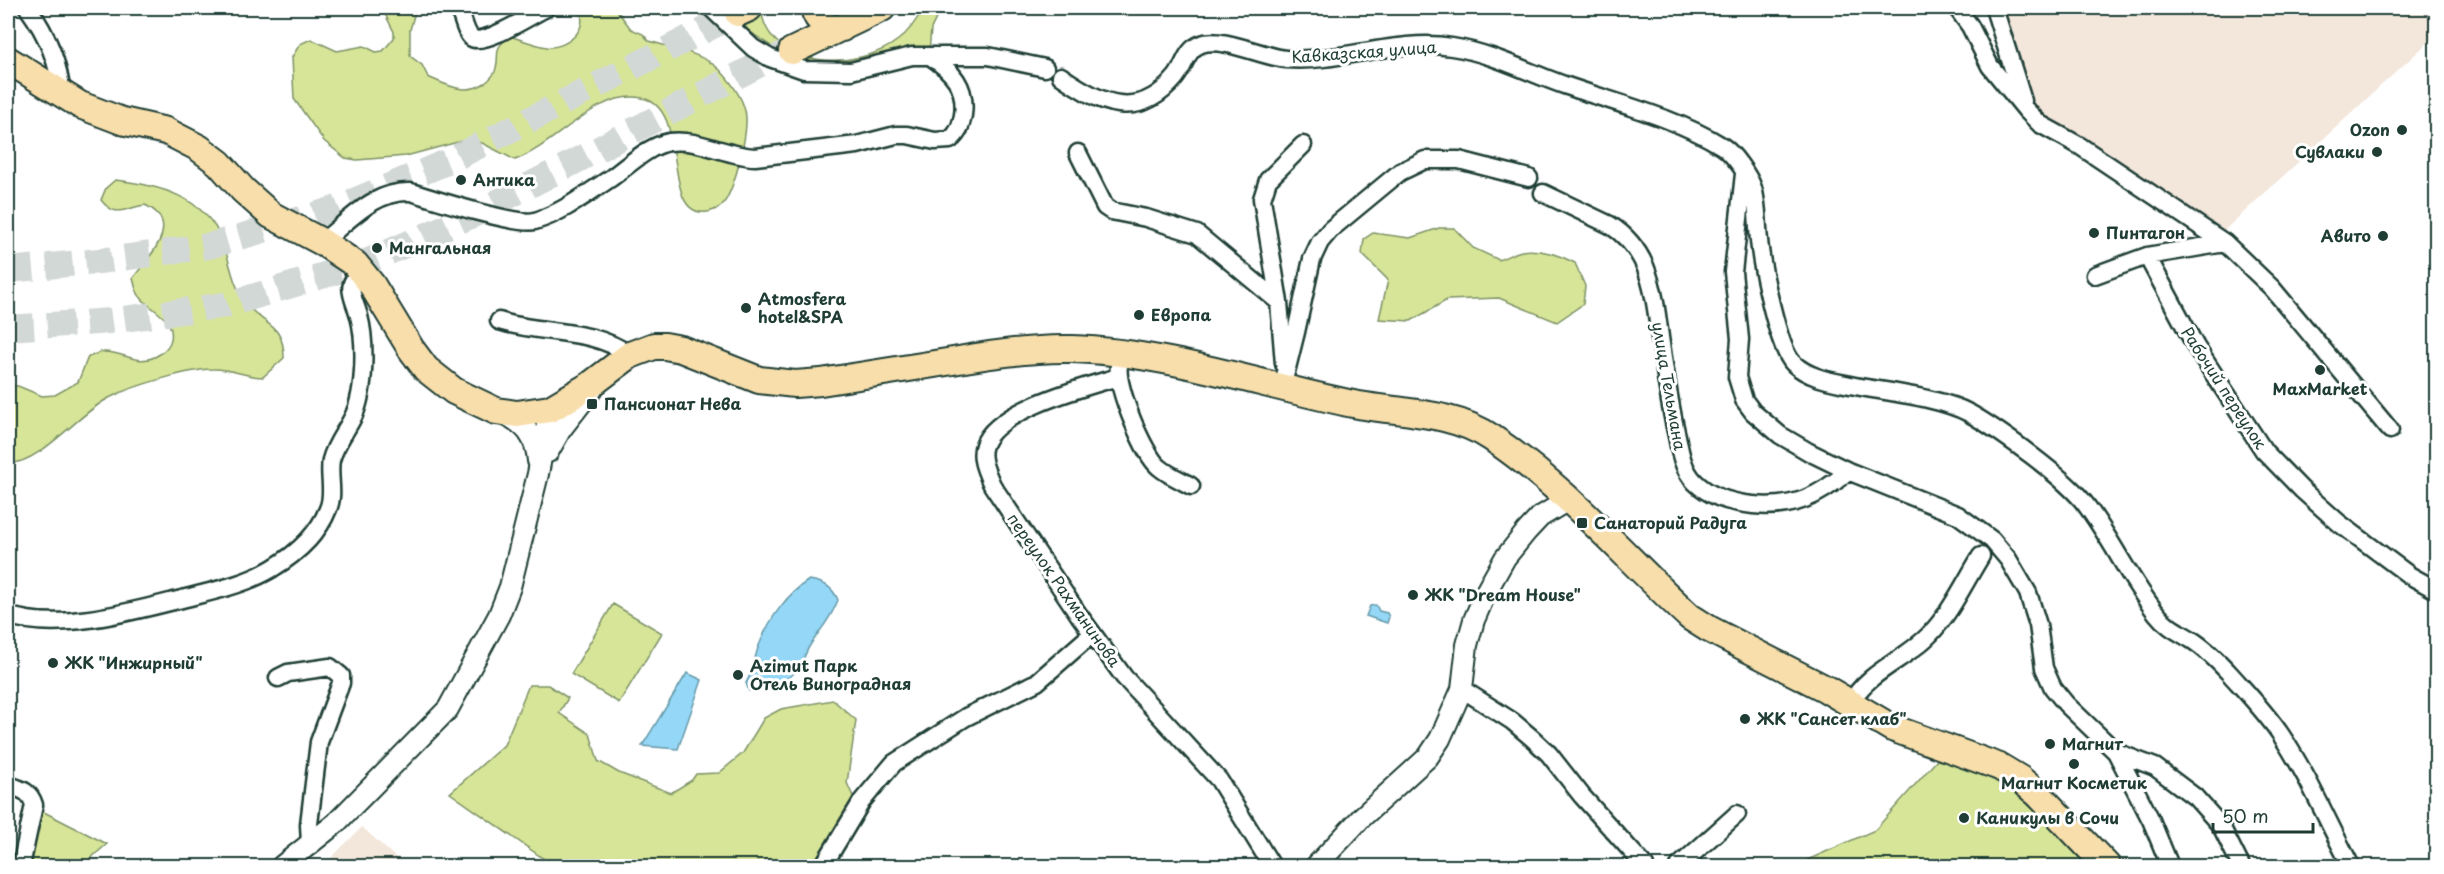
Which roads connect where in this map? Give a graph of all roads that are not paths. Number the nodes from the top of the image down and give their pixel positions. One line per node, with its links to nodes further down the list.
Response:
1 (28, 8): 15 (street)
2 (546, 8): 8 (street)
3 (711, 8): 11 (street)
4 (814, 8): 9 (main road)
5 (882, 8): 9 (main road)
6 (1957, 8): 16 (street)
7 (1994, 8): 16 (street)
8 (460, 12)
9 (856, 19): 10 (main road)
10 (792, 51)
11 (930, 56): 13 (street); 22 (street)
12 (8, 60): 15 (main road)
13 (1045, 68)
14 (1061, 76): 19 (street, Кавказская улица)
15 (62, 96): 22 (main road)
16 (2026, 110): 23 (street)
17 (1303, 145): 27 (street)
18 (1078, 153): 27 (street)
19 (1744, 174): 36 (street); 61 (street, Кавказская улица)
20 (1529, 178): 32 (street)
21 (1543, 193): 36 (street, улица Тельмана)
22 (322, 242): 25 (main road)
23 (2225, 243): 24 (street); 35 (street)
24 (2146, 256): 26 (street); 41 (street, Рабочий переулок)
25 (362, 272): 34 (main road); 42 (street)
26 (2095, 275)
27 (1278, 302): 32 (street)
28 (499, 321): 29 (street)
29 (630, 355): 30 (main road); 31 (main road)
30 (1120, 365): 32 (main road); 38 (street); 43 (street, переулок Рахманинова)
31 (605, 373): 33 (main road); 37 (street)
32 (1283, 381): 39 (main road)
33 (550, 409): 34 (main road); 37 (street)
34 (503, 413): 37 (street)
35 (2390, 430)
36 (1848, 471): 47 (street)
37 (538, 474): 50 (street)
38 (1191, 486)
39 (1568, 500): 45 (street); 46 (main road)
40 (1981, 556): 46 (street)
41 (2436, 590)
42 (8, 615)
43 (1092, 634): 53 (street); 54 (street, переулок Рахманинова)
44 (278, 678): 50 (street)
45 (1462, 689): 55 (street); 56 (street)
46 (1850, 704): 58 (main road)
47 (2116, 752): 59 (street); 60 (street)
48 (8, 785): 52 (street)
49 (1737, 814): 57 (street)
50 (310, 845): 51 (street)
51 (287, 864)
52 (21, 867)
53 (824, 867)
54 (1272, 867)
55 (1316, 867)
56 (1645, 867)
57 (1679, 867)
58 (2107, 867)
59 (2170, 867)
60 (2241, 867)
61 (2351, 867)

